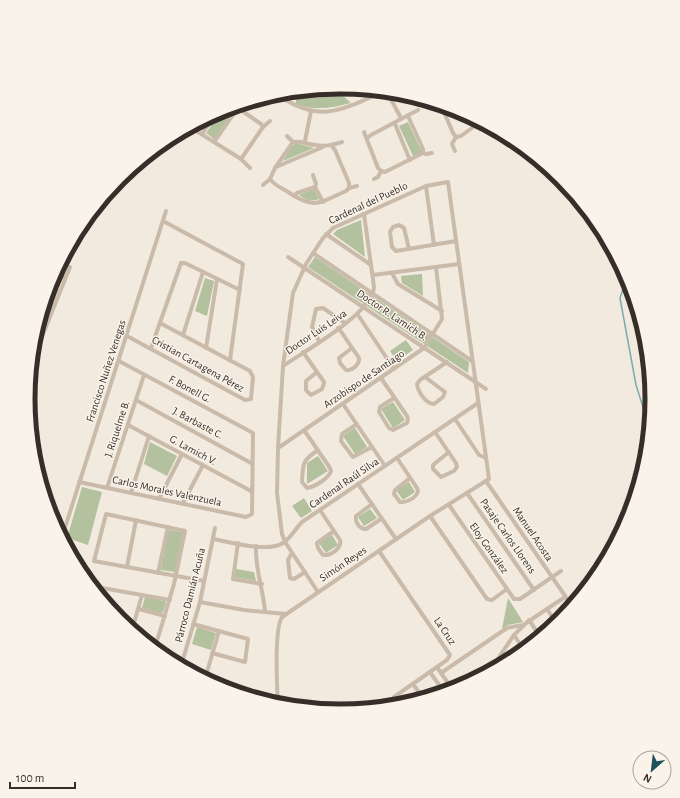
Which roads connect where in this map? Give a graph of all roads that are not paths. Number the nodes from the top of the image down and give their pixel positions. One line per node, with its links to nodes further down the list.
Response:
1 (354, 95): 7 (street)
2 (373, 96): 7 (street)
3 (294, 98): 6 (street)
4 (389, 98): 14 (street)
5 (285, 99): 6 (street)
6 (292, 104): 10 (street)
7 (356, 105): 10 (street)
8 (418, 110): 13 (street)
9 (240, 111): 19 (street)
10 (311, 111): 26 (street)
11 (444, 112): 24 (street)
12 (232, 114): 27 (street)
13 (408, 116): 14 (street); 33 (street)
14 (401, 118): 17 (street)
15 (270, 121): 19 (street)
16 (209, 123): 22 (street)
17 (394, 124): 25 (street); 37 (street)
18 (476, 125): 24 (street)
19 (262, 127): 35 (street)
20 (196, 130): 22 (street)
21 (364, 132): 25 (street)
22 (202, 134): 27 (street)
23 (287, 136): 28 (street)
24 (456, 136): 32 (street)
25 (367, 138): 41 (street)
26 (306, 141): 28 (street); 31 (street)
27 (214, 142): 35 (street)
28 (293, 142): 36 (street)
29 (342, 142): 30 (street)
30 (332, 146): 31 (street); 49 (street)
31 (316, 148): 38 (street)
32 (455, 150)
33 (423, 153): 34 (street); 37 (street)
34 (432, 153)
35 (241, 159): 39 (street)
36 (281, 159): 38 (street); 40 (street)
37 (410, 160): 41 (street)
38 (284, 164): 40 (street)
39 (250, 168)
40 (275, 168): 43 (street)
41 (381, 171): 44 (street)
42 (313, 175): 48 (street)
43 (270, 179): 45 (street); 50 (street)
44 (374, 179)
45 (263, 185)
46 (357, 186): 49 (street)
47 (426, 186): 53 (street, Cardenal del Pueblo); 56 (street, Cardenal del Pueblo); 57 (street)
48 (315, 187): 50 (street); 51 (street)
49 (349, 188): 51 (street)
50 (294, 196): 51 (street)
51 (323, 202)
52 (166, 211): 54 (street, Francisco Nuñez Venegas)
53 (364, 214): 55 (street, Cardenal del Pueblo); 62 (street)
54 (163, 221): 72 (street); 85 (street, Francisco Nuñez Venegas)
55 (326, 234): 59 (street, Cardenal del Pueblo); 62 (street)
56 (456, 242): 57 (street); 61 (street, Cardenal del Pueblo)
57 (434, 245): 58 (street)
58 (409, 249): 58 (street)
59 (313, 253): 64 (street, Cardenal del Pueblo); 73 (street, Doctor R. Lamich B.)
60 (288, 257): 64 (street, Doctor R. Lamich B.)
61 (459, 264): 65 (street); 95 (street, Cardenal del Pueblo)
62 (371, 265): 69 (street)
63 (70, 267): 70 (street)
64 (304, 267): 76 (street, Doctor R. Lamich B.); 97 (street, Cardenal del Pueblo)
65 (436, 267): 67 (street); 77 (street)
66 (203, 272): 71 (street); 79 (street); 83 (street)
67 (392, 273): 69 (street); 77 (street)
68 (61, 275): 70 (street)
69 (373, 275): 73 (street)
70 (65, 278): 75 (street)
71 (218, 279): 72 (street); 89 (street)
72 (240, 290): 93 (street)
73 (373, 294): 76 (street, Doctor Luis Leiva); 84 (street, Doctor R. Lamich B.)
74 (51, 302): 75 (street)
75 (54, 305): 81 (street)
76 (364, 307): 78 (street, Doctor Luis Leiva); 91 (street, Doctor R. Lamich B.)
77 (442, 311): 84 (street, Arzobispo de Santiago)
78 (358, 315): 80 (street, Doctor Luis Leiva); 98 (street)
79 (160, 323): 83 (street, Cristian Cartagena Pérez); 88 (street)
80 (345, 323): 82 (street, Doctor Luis Leiva); 87 (street)
81 (46, 327): 86 (street)
82 (338, 328): 87 (street, Doctor Luis Leiva); 90 (street)
83 (183, 335): 89 (street, Cristian Cartagena Pérez)
84 (434, 335): 91 (street, Arzobispo de Santiago); 95 (street, Doctor R. Lamich B.)
85 (127, 336): 88 (street, Cristian Cartagena Pérez); 94 (street, Francisco Nuñez Venegas)
86 (41, 339)
87 (319, 341): 92 (street, Doctor Luis Leiva)
88 (151, 348): 93 (street, Cristian Cartagena Pérez)
89 (206, 348): 93 (street, Cristian Cartagena Pérez)
90 (352, 348): 90 (street)
91 (424, 348): 96 (street, Doctor R. Lamich B.); 98 (street, Arzobispo de Santiago)
92 (303, 352): 97 (street, Doctor Luis Leiva); 99 (street)
93 (230, 360)
94 (119, 361): 100 (street, F. Bonell G.); 127 (street, Francisco Nuñez Venegas)
95 (472, 361): 103 (street, Cardenal del Pueblo)
96 (446, 362): 101 (street); 103 (street, Doctor R. Lamich B.)
97 (283, 366): 116 (street, Cardenal del Pueblo)
98 (394, 369): 102 (street, Arzobispo de Santiago)
99 (317, 372): 99 (street)
100 (144, 375): 106 (street, J. Riquelme B.); 122 (street, F. Bonell G.)
101 (425, 377): 101 (street)
102 (381, 378): 105 (street); 108 (street, Arzobispo de Santiago)
103 (475, 381): 104 (street, Doctor R. Lamich B.); 107 (street, Cardenal del Pueblo)
104 (486, 389)
105 (394, 398): 105 (street)
106 (136, 400): 111 (street, J. Riquelme B.); 122 (street, J. Barbaste C.)
107 (478, 403): 109 (street, Cardenal Raúl Silva); 121 (street, Cardenal del Pueblo)
108 (343, 404): 110 (street); 112 (street, Arzobispo de Santiago)
109 (455, 419): 113 (street, Cardenal Raúl Silva); 121 (street)
110 (356, 424): 115 (street); 115 (street)
111 (128, 425): 114 (street, G. Lamich V.); 129 (street, J. Riquelme B.)
112 (304, 430): 116 (street, Arzobispo de Santiago); 117 (street)
113 (436, 432): 118 (street); 120 (street, Cardenal Raúl Silva)
114 (149, 436): 119 (street, G. Lamich V.); 131 (street)
115 (372, 447): 124 (street)
116 (278, 448): 147 (street, Cardenal del Pueblo)
117 (318, 450): 117 (street)
118 (449, 452): 118 (street)
119 (182, 454): 123 (street, G. Lamich V.); 133 (street)
120 (397, 458): 124 (street, Cardenal Raúl Silva); 125 (street)
121 (486, 458): 126 (street, Cardenal del Pueblo)
122 (251, 462): 130 (street)
123 (203, 465): 130 (street, G. Lamich V.); 134 (street)
124 (385, 466): 128 (street, Cardenal Raúl Silva)
125 (410, 478): 125 (street)
126 (488, 480): 132 (street, Simón Reyes); 157 (street, Manuel Acosta)
127 (79, 482): 129 (street, Carlos Morales Valenzuela); 143 (street, Francisco Nuñez Venegas)
128 (358, 484): 135 (street); 137 (street, Cardenal Raúl Silva)
129 (107, 488): 131 (street, Carlos Morales Valenzuela)
130 (251, 491): 134 (street, Carlos Morales Valenzuela)
131 (131, 493): 133 (street, Carlos Morales Valenzuela)
132 (467, 493): 136 (street, Simón Reyes); 162 (street, Pasaje Carlos Llorens)
133 (159, 498): 134 (street, Carlos Morales Valenzuela)
134 (183, 503)
135 (372, 504): 139 (street); 139 (street)
136 (448, 504): 138 (street, Simón Reyes); 161 (street, Eloy González)
137 (320, 510): 144 (street); 147 (street, Cardenal Raúl Silva)
138 (430, 516): 146 (street, Simón Reyes); 161 (street)
139 (382, 519): 146 (street)
140 (136, 520): 141 (street); 152 (street); 152 (street)
141 (168, 527): 155 (street); 156 (street)
142 (215, 528): 145 (street, Párroco Damián Acuña)
143 (64, 530)
144 (334, 531): 144 (street)
145 (213, 539): 148 (street); 158 (street, Párroco Damián Acuña)
146 (396, 539): 150 (street, Simón Reyes)
147 (285, 542): 149 (street); 151 (street, Cardenal del Pueblo)
148 (238, 543): 149 (street); 159 (street)
149 (256, 546): 159 (street)
150 (379, 551): 163 (street, Simón Reyes); 187 (street, La Cruz)
151 (292, 553): 154 (street, Cardenal del Pueblo); 154 (street)
152 (127, 567): 155 (street)
153 (562, 571): 157 (street)
154 (305, 572): 163 (street, Cardenal del Pueblo)
155 (158, 573): 156 (street)
156 (176, 576): 158 (street); 166 (street)
157 (552, 578): 162 (street); 165 (street, Manuel Acosta)
158 (204, 581): 168 (street, Párroco Damián Acuña)
159 (262, 584): 171 (street)
160 (100, 587): 164 (street)
161 (507, 589): 162 (street, Eloy González)
162 (534, 590)
163 (318, 592): 172 (street, Simón Reyes)
164 (142, 595): 166 (street); 169 (street)
165 (565, 597): 167 (street, Manuel Acosta); 170 (street)
166 (170, 600): 173 (street)
167 (568, 601)
168 (200, 602): 171 (street); 177 (street, Párroco Damián Acuña)
169 (138, 609): 173 (street); 176 (street)
170 (547, 609): 174 (street); 175 (street)
171 (265, 611): 172 (street)
172 (286, 614): 195 (street)
173 (164, 616): 182 (street)
174 (553, 618)
175 (530, 620): 178 (street); 180 (street)
176 (134, 624)
177 (193, 624): 179 (street); 185 (street, Párroco Damián Acuña)
178 (523, 625): 181 (street); 190 (street)
179 (219, 631): 184 (street); 184 (street)
180 (537, 631)
181 (514, 635): 183 (street); 186 (street)
182 (153, 640)
183 (521, 645)
184 (212, 653): 189 (street)
185 (183, 660)
186 (496, 661)
187 (437, 667): 188 (street, La Cruz); 190 (street)
188 (430, 672): 191 (street, La Cruz); 193 (street)
189 (206, 673)
190 (441, 673): 192 (street)
191 (413, 684): 194 (street); 196 (street, La Cruz)
192 (449, 684)
193 (441, 687)
194 (420, 694)
195 (278, 698)
196 (394, 699)

